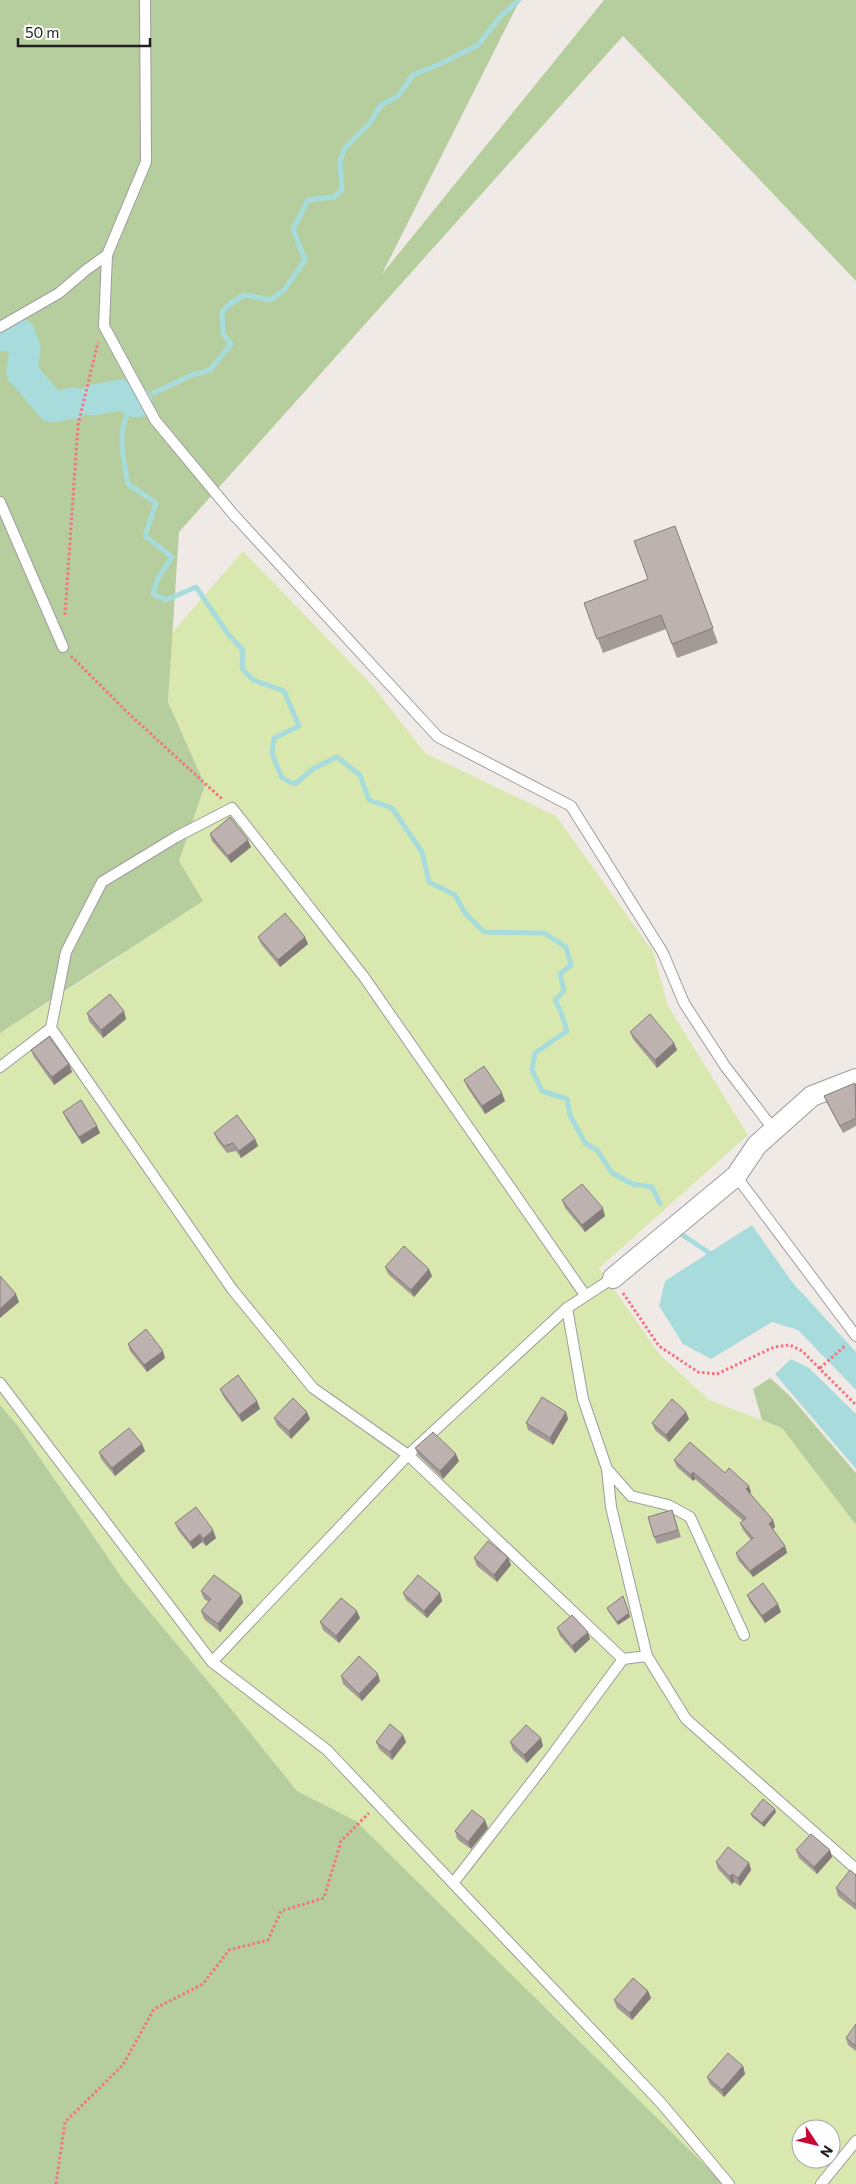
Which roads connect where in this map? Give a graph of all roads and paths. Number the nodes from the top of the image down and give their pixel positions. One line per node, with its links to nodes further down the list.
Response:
1 (145, 0): 2 (lane)
2 (107, 255): 3 (lane); 4 (lane)
3 (104, 326): 6 (path); 11 (lane)
4 (0, 327)
5 (0, 502): 6 (lane)
6 (63, 648): 7 (path)
7 (232, 808): 8 (lane); 14 (lane)
8 (51, 1028): 9 (lane); 21 (lane)
9 (0, 1067)
10 (856, 1079): 11 (street)
11 (774, 1130): 12 (street)
12 (736, 1176): 13 (street); 16 (lane)
13 (613, 1278): 14 (lane); 18 (path)
14 (586, 1295): 15 (lane)
15 (567, 1308): 21 (lane); 22 (lane)
16 (856, 1336)
17 (845, 1346): 18 (path)
18 (820, 1368): 20 (path)
19 (0, 1383): 26 (lane)
20 (856, 1405)
21 (408, 1455): 25 (lane); 26 (lane)
22 (607, 1469): 23 (lane); 24 (lane)
23 (744, 1635)
24 (647, 1656): 25 (lane); 28 (lane)
25 (623, 1659): 29 (lane)
26 (212, 1662): 27 (lane)
27 (379, 1804): 29 (lane); 31 (path)
28 (856, 1869)
29 (454, 1882): 32 (lane)
30 (856, 2141): 33 (lane)
31 (56, 2184)
32 (729, 2184)
33 (821, 2184)

